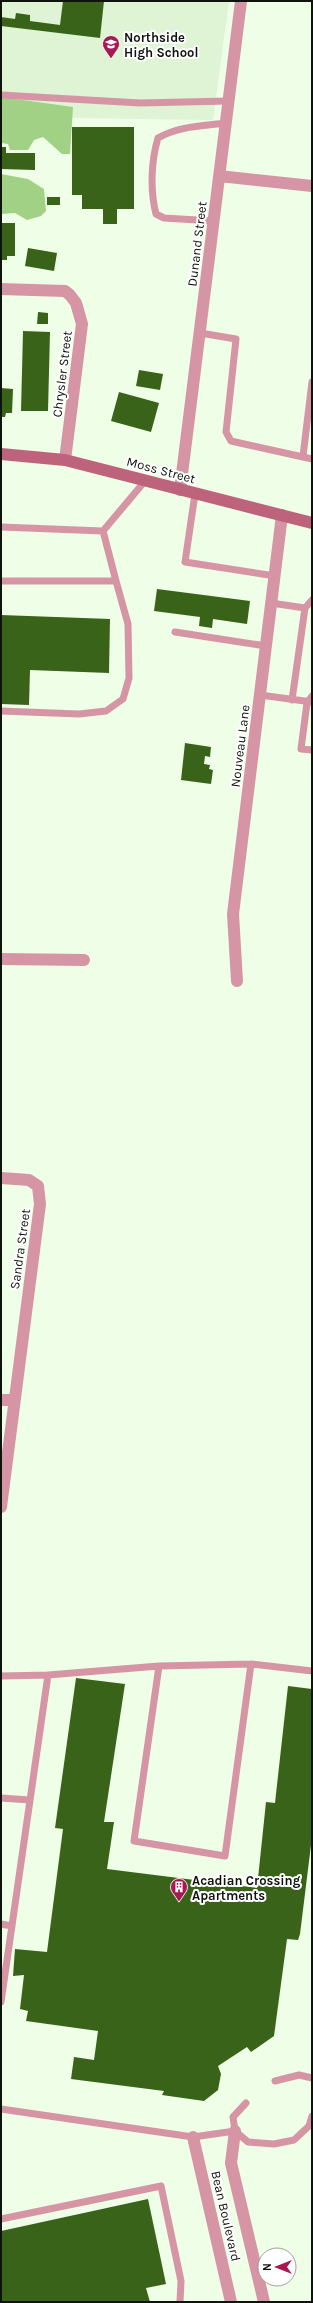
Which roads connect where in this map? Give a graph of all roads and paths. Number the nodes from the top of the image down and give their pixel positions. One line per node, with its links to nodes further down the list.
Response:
1 (241, 1): 3 (street, Dunand Street)
2 (1, 95): 3 (lane)
3 (229, 101): 4 (street, Dunand Street)
4 (226, 123): 5 (street, Dunand Street); 7 (lane)
5 (219, 176): 6 (street); 7 (street, Dunand Street)
6 (312, 186)
7 (214, 221): 9 (street, Dunand Street)
8 (1, 289): 14 (street, Chrysler Street)
9 (200, 333): 12 (lane); 16 (street, Dunand Street)
10 (312, 382): 12 (lane)
11 (1, 454): 14 (main road, Moss Street)
12 (303, 456): 13 (lane)
13 (312, 458)
14 (65, 460): 15 (main road, Moss Street)
15 (145, 481): 16 (main road, Moss Street); 21 (lane)
16 (180, 490): 17 (main road, Moss Street)
17 (195, 494): 18 (main road, Moss Street); 22 (lane)
18 (282, 515): 19 (main road, Moss Street); 22 (street, Nouveau Lane)
19 (312, 523)
20 (1, 527): 21 (lane)
21 (103, 531): 24 (lane)
22 (275, 576): 26 (street, Nouveau Lane)
23 (1, 581): 24 (lane)
24 (116, 581): 34 (lane)
25 (312, 600): 27 (lane)
26 (271, 603): 27 (lane); 29 (street, Nouveau Lane)
27 (305, 608): 32 (lane)
28 (175, 632): 29 (lane)
29 (266, 646): 30 (street, Nouveau Lane)
30 (260, 695): 32 (lane); 38 (street, Nouveau Lane)
31 (312, 696): 33 (lane)
32 (292, 700): 33 (lane)
33 (310, 702): 35 (lane)
34 (1, 711)
35 (312, 750)
36 (1, 959): 37 (street)
37 (84, 960)
38 (237, 981)
39 (1, 1178): 41 (street, Sandra Street)
40 (1, 1400): 41 (street)
41 (14, 1400): 42 (street, Sandra Street)
42 (1, 1507)
43 (251, 1664): 44 (lane); 44 (lane); 45 (lane)
44 (159, 1666): 46 (lane)
45 (312, 1671)
46 (48, 1675): 47 (lane); 49 (lane)
47 (1, 1676)
48 (1, 1798): 49 (lane)
49 (30, 1800): 51 (lane)
50 (1, 1924): 51 (lane)
51 (12, 1926): 52 (lane)
52 (1, 2002)
53 (312, 2078): 54 (lane)
54 (275, 2081)
55 (246, 2103): 58 (lane)
56 (1, 2109): 59 (lane)
57 (312, 2116): 58 (lane)
58 (235, 2131): 59 (lane); 63 (street, Bean Boulevard)
59 (193, 2137): 62 (street, Bean Boulevard)
60 (1, 2219): 61 (lane)
61 (180, 2302)
62 (231, 2302)
63 (264, 2302)

